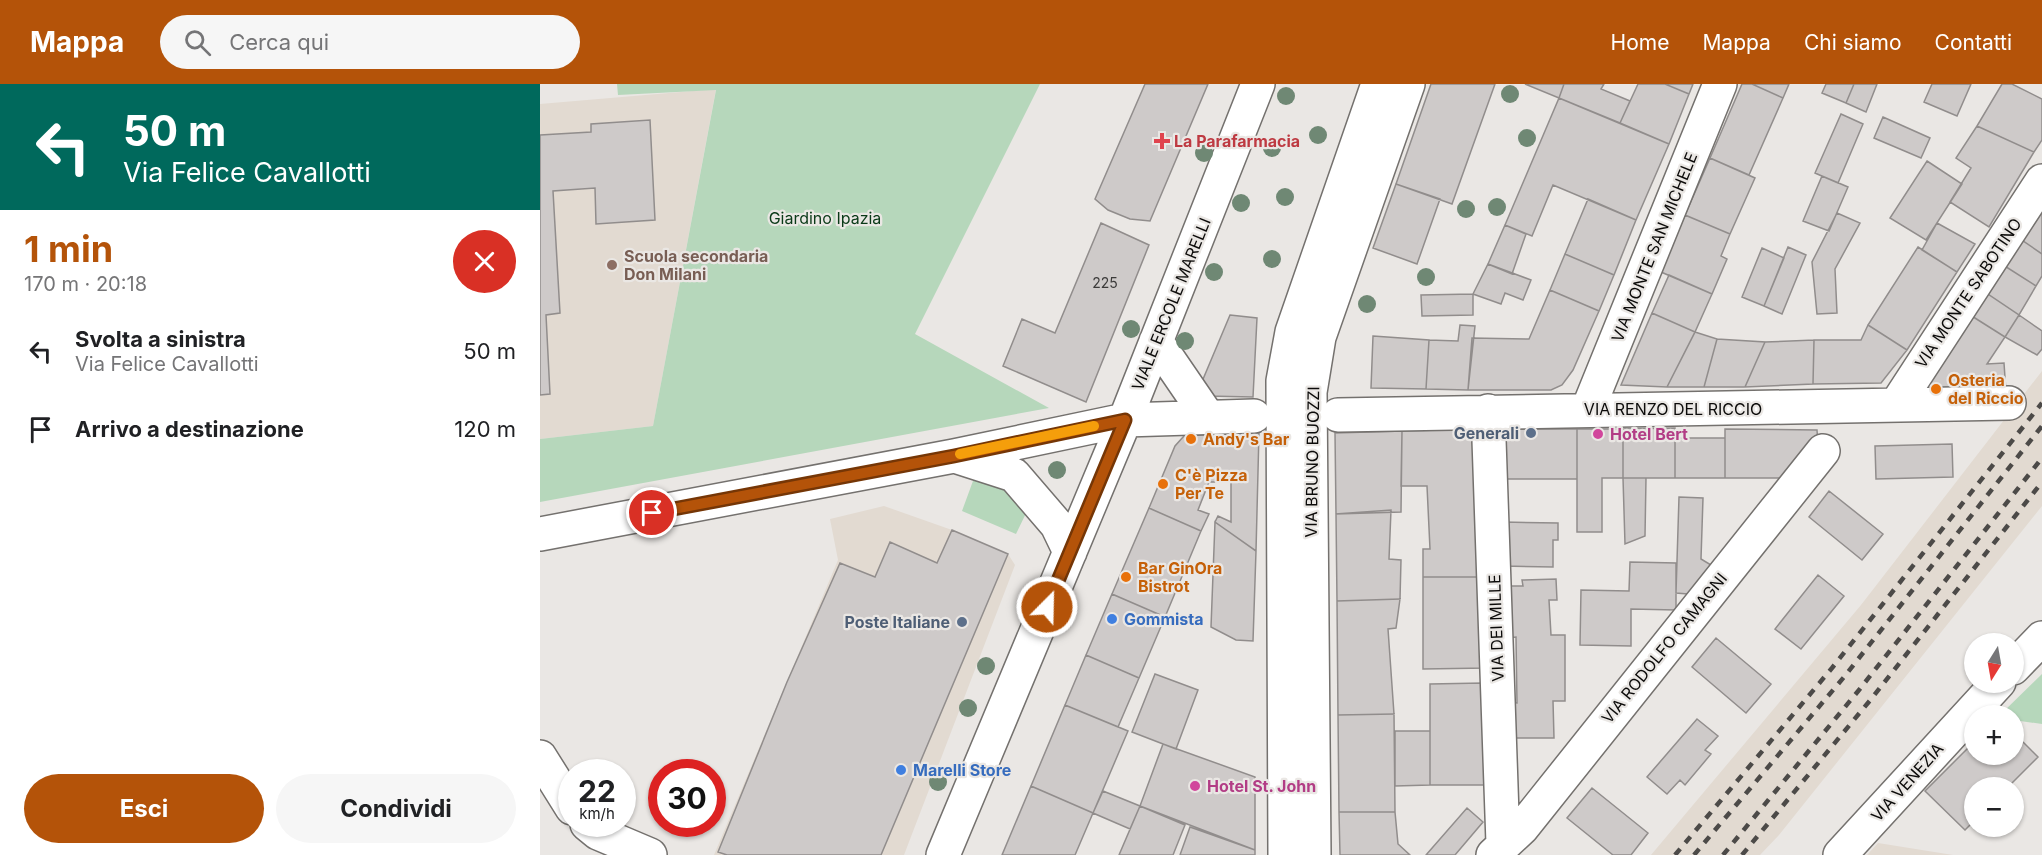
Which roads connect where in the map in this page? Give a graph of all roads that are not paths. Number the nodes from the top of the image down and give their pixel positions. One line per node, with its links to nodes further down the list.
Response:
1 (1258, 84): 6 (street, VIALE ERCOLE MARELLI)
2 (1378, 84): 28 (street, VIA BRUNO BUOZZI)
3 (1408, 84): 29 (street, VIA BRUNO BUOZZI)
4 (1720, 84): 9 (street, VIA MONTE SAN MICHELE)
5 (2042, 181): 8 (street, VIA MONTE SABOTINO)
6 (1156, 341): 13 (street); 14 (street, VIALE ERCOLE MARELLI)
7 (2009, 403): 8 (street, VIA RENZO DEL RICCIO)
8 (1896, 405): 9 (street, VIA RENZO DEL RICCIO)
9 (1588, 409): 10 (street, VIA RENZO DEL RICCIO)
10 (1488, 411): 11 (street, VIA RENZO DEL RICCIO); 25 (street, VIA DEI MILLE)
11 (1338, 415)
12 (1254, 416): 13 (street)
13 (1208, 417): 14 (street)
14 (1125, 420): 16 (street); 18 (street, VIALE ERCOLE MARELLI)
15 (1823, 451): 25 (street, VIA RODOLFO CAMAGNI)
16 (954, 456): 17 (street); 18 (street)
17 (540, 534)
18 (1070, 552): 27 (street, VIALE ERCOLE MARELLI)
19 (2042, 638): 20 (street)
20 (2024, 657)
21 (1989, 693): 30 (street, VIA VENEZIA)
22 (540, 758): 23 (street)
23 (558, 786)
24 (607, 837): 26 (street)
25 (1498, 849)
26 (650, 855)
27 (943, 855)
28 (1285, 855)
29 (1314, 855)
30 (1840, 855)

